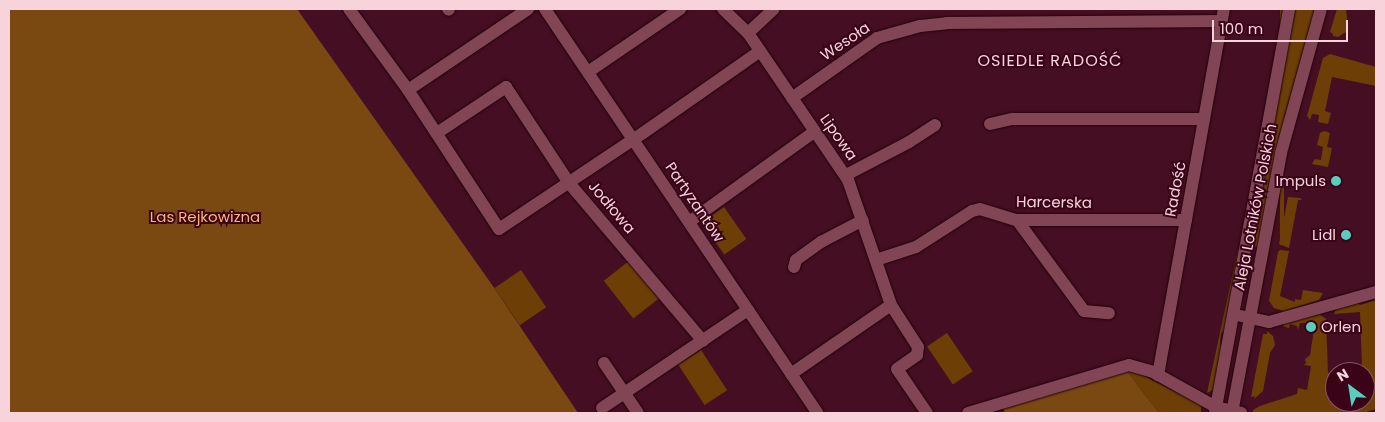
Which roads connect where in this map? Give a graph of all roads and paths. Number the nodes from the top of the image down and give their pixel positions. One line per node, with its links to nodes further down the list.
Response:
1 (349, 9): 13 (street)
2 (528, 9): 13 (street)
3 (545, 9): 12 (street, Partyzantów)
4 (680, 9): 12 (street)
5 (723, 9): 10 (street, Lipowa)
6 (774, 9): 10 (street)
7 (1289, 9): 33 (street, Aleja Lotników Polskich)
8 (1321, 9): 34 (street, Aleja Lotników Polskich)
9 (1223, 15): 14 (street, Wesoła); 15 (street, Radość)
10 (748, 32): 11 (street, Lipowa)
11 (760, 50): 14 (street, Lipowa); 20 (street)
12 (588, 72): 20 (street, Partyzantów)
13 (408, 90): 19 (street)
14 (792, 98): 18 (street, Lipowa)
15 (1204, 120): 16 (street); 25 (street, Radość)
16 (990, 124)
17 (935, 125): 21 (street)
18 (815, 131): 21 (street, Lipowa); 26 (street)
19 (436, 133): 22 (street, Jodłowa); 22 (street)
20 (633, 139): 22 (street); 26 (street, Partyzantów)
21 (846, 175): 23 (street, Lipowa)
22 (569, 183): 35 (street, Jodłowa)
23 (863, 220): 27 (street, Lipowa); 28 (street)
24 (1017, 220): 25 (street, Harcerska); 27 (street, Harcerska); 32 (street)
25 (1186, 220): 38 (street, Radość)
26 (688, 222): 31 (street, Partyzantów)
27 (876, 260): 30 (street, Lipowa)
28 (794, 267)
29 (1376, 292): 34 (street)
30 (891, 305): 37 (street); 45 (street, Lipowa)
31 (748, 310): 35 (street); 37 (street, Partyzantów)
32 (1110, 313)
33 (1234, 315): 34 (street); 41 (street, Aleja Lotników Polskich)
34 (1249, 318): 42 (street, Aleja Lotników Polskich)
35 (703, 341): 39 (street)
36 (604, 363): 39 (street)
37 (791, 374): 44 (street, Partyzantów)
38 (1158, 375): 41 (street); 46 (street)
39 (624, 393): 40 (street); 43 (street)
40 (602, 408)
41 (1216, 410): 42 (street)
42 (1235, 412)
43 (638, 413)
44 (818, 413)
45 (927, 413)
46 (968, 413)

